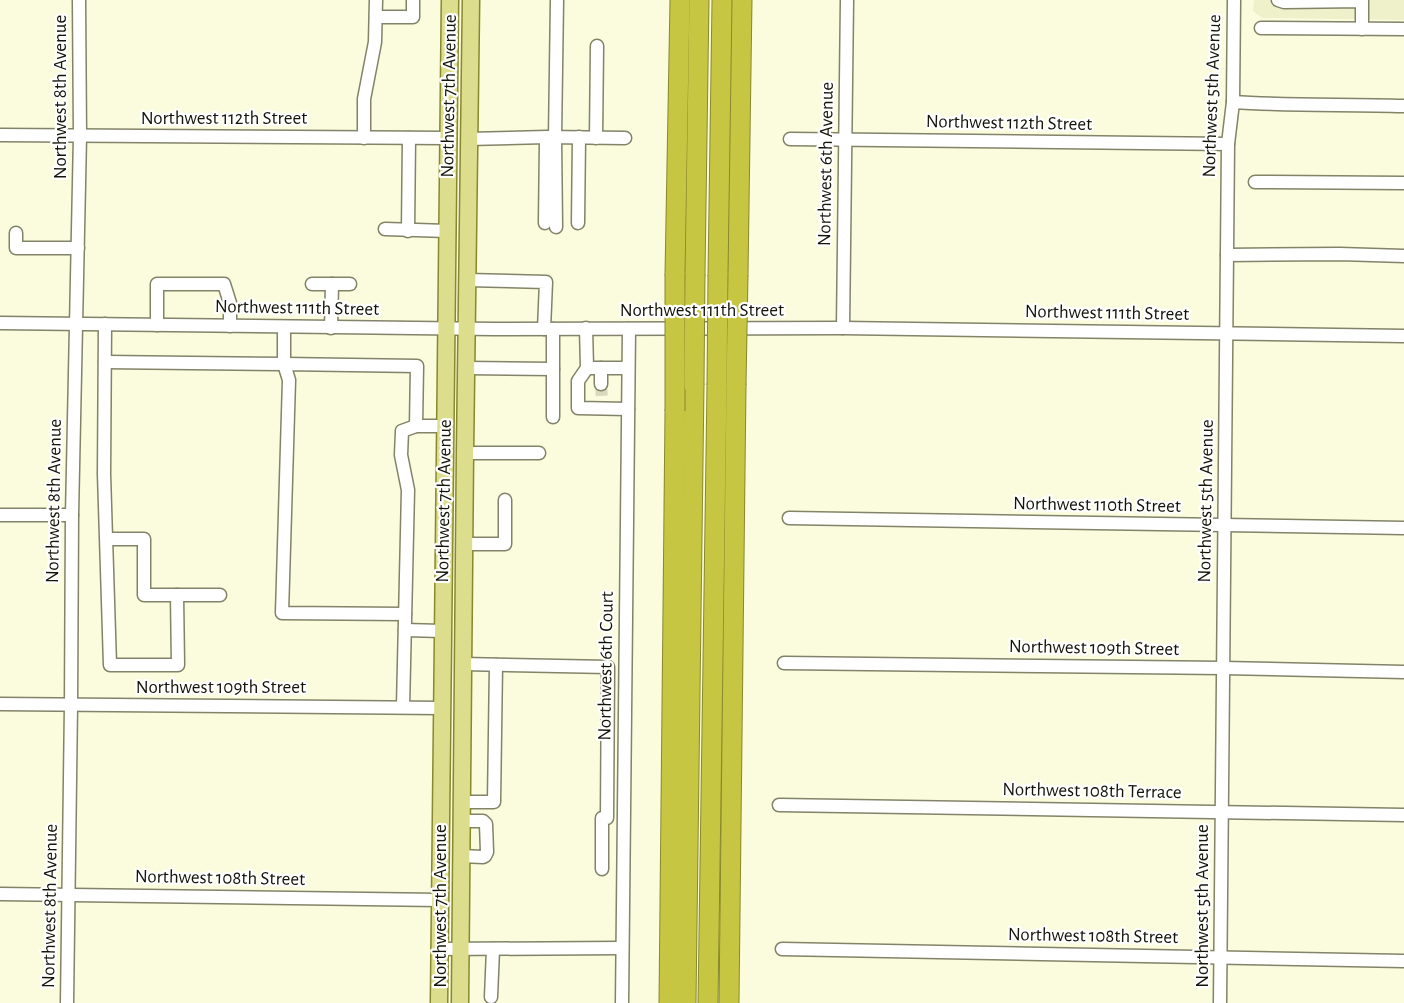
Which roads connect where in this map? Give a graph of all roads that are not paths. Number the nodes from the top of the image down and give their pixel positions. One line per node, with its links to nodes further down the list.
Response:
1 (79, 0): 23 (street, Northwest 8th Avenue)
2 (376, 0): 14 (street)
3 (413, 0): 14 (street)
4 (450, 0): 19 (main road, Northwest 7th Avenue)
5 (471, 0): 31 (main road, Northwest 7th Avenue)
6 (557, 0): 27 (street)
7 (680, 0): 127 (highway, bridge)
8 (699, 0): 128 (highway, bridge)
9 (722, 0): 129 (highway, bridge)
10 (742, 0): 114 (highway, bridge)
11 (847, 0): 33 (street, Northwest 6th Avenue)
12 (1234, 0): 20 (street, Northwest 5th Avenue)
13 (1278, 0): 16 (street)
14 (376, 17): 24 (street)
15 (1261, 28): 16 (street)
16 (1362, 29): 17 (street)
17 (1404, 29)
18 (598, 46): 29 (street)
19 (450, 49): 26 (main road, Northwest 7th Avenue); 31 (main road)
20 (1233, 102): 21 (street); 34 (street, Northwest 5th Avenue)
21 (1404, 106)
22 (0, 135): 23 (street, Northwest 112th Street)
23 (80, 136): 24 (street, Northwest 112th Street); 43 (street, Northwest 8th Avenue)
24 (364, 138): 25 (street, Northwest 112th Street)
25 (409, 138): 26 (street, Northwest 112th Street); 40 (street)
26 (448, 138): 41 (main road, Northwest 7th Avenue)
27 (551, 138): 28 (street); 31 (street); 38 (street)
28 (579, 138): 29 (street); 37 (street)
29 (596, 138): 30 (street)
30 (624, 138)
31 (468, 139): 46 (main road, Northwest 7th Avenue)
32 (790, 139): 33 (street, Northwest 112th Street)
33 (845, 140): 34 (street, Northwest 112th Street); 59 (street, Northwest 6th Avenue)
34 (1228, 144): 44 (street, Northwest 5th Avenue)
35 (1255, 182): 36 (street)
36 (1404, 183)
37 (578, 223)
38 (551, 225)
39 (385, 229): 40 (street)
40 (408, 230): 41 (street)
41 (447, 231): 57 (main road, Northwest 7th Avenue)
42 (16, 233): 43 (street)
43 (78, 248): 51 (street, Northwest 8th Avenue)
44 (1228, 255): 45 (street); 63 (street, Northwest 5th Avenue)
45 (1404, 256)
46 (467, 280): 60 (main road, Northwest 7th Avenue); 61 (street)
47 (312, 284): 48 (street)
48 (332, 284): 49 (street); 56 (street)
49 (350, 284)
50 (0, 323): 51 (street, Northwest 111th Street)
51 (76, 324): 52 (street, Northwest 111th Street); 81 (street, Northwest 8th Avenue)
52 (105, 324): 53 (street, Northwest 111th Street); 65 (street)
53 (157, 325): 54 (street, Northwest 111th Street); 54 (street)
54 (230, 326): 55 (street, Northwest 111th Street)
55 (284, 327): 56 (street, Northwest 111th Street); 66 (street)
56 (331, 328): 57 (street, Northwest 111th Street)
57 (446, 328): 60 (street, Northwest 111th Street); 76 (main road, Northwest 7th Avenue)
58 (586, 328): 61 (street, Northwest 111th Street); 62 (street, Northwest 111th Street); 68 (street)
59 (843, 328): 62 (street, Northwest 111th Street); 63 (street, Northwest 111th Street)
60 (466, 329): 61 (street, Northwest 111th Street); 67 (main road, Northwest 7th Avenue)
61 (549, 329): 71 (street)
62 (629, 329): 70 (street, Northwest 6th Court)
63 (1226, 334): 64 (street, Northwest 111th Street); 83 (street, Northwest 5th Avenue)
64 (1404, 336)
65 (105, 362): 66 (street); 85 (street)
66 (284, 364): 75 (street); 90 (street)
67 (466, 368): 71 (street); 77 (main road, Northwest 7th Avenue)
68 (587, 368): 69 (street); 73 (street)
69 (600, 368): 70 (street); 72 (street)
70 (628, 368): 73 (street, Northwest 6th Court)
71 (553, 369): 74 (street)
72 (601, 384)
73 (628, 409): 107 (street, Northwest 6th Court)
74 (553, 417)
75 (416, 426): 76 (street); 90 (street)
76 (445, 426): 87 (main road, Northwest 7th Avenue)
77 (465, 453): 78 (street); 86 (main road, Northwest 7th Avenue)
78 (539, 453)
79 (505, 500): 86 (street)
80 (0, 515): 81 (street)
81 (72, 515): 99 (street, Northwest 8th Avenue)
82 (789, 518): 83 (street, Northwest 110th Street)
83 (1224, 526): 84 (street, Northwest 110th Street); 96 (street, Northwest 5th Avenue)
84 (1404, 528)
85 (107, 539): 89 (street); 89 (street)
86 (464, 544): 94 (main road, Northwest 7th Avenue)
87 (443, 568): 92 (main road, Northwest 7th Avenue); 94 (main road)
88 (220, 595): 89 (street)
89 (177, 596)
90 (405, 614): 91 (street)
91 (405, 630): 92 (street); 100 (street)
92 (442, 631): 101 (main road, Northwest 7th Avenue)
93 (784, 663): 96 (street, Northwest 109th Street)
94 (463, 664): 95 (street); 102 (main road, Northwest 7th Avenue)
95 (496, 665): 102 (street); 108 (street)
96 (1224, 668): 97 (street, Northwest 109th Street); 104 (street, Northwest 5th Avenue)
97 (1404, 672)
98 (0, 704): 99 (street, Northwest 109th Street)
99 (71, 705): 100 (street, Northwest 109th Street); 112 (street, Northwest 8th Avenue)
100 (403, 707): 101 (street, Northwest 109th Street)
101 (441, 708): 102 (main road); 113 (main road, Northwest 7th Avenue)
102 (461, 802): 106 (main road, Northwest 7th Avenue)
103 (779, 805): 104 (street, Northwest 108th Terrace)
104 (1222, 812): 105 (street, Northwest 108th Terrace); 120 (street, Northwest 5th Avenue)
105 (1404, 815)
106 (461, 821): 109 (main road, Northwest 7th Avenue); 109 (street)
107 (623, 838): 108 (street); 116 (street, Northwest 6th Court)
108 (602, 839): 110 (street)
109 (461, 856): 119 (main road, Northwest 7th Avenue)
110 (602, 869)
111 (0, 894): 112 (street, Northwest 108th Street)
112 (69, 894): 113 (street, Northwest 108th Street); 123 (street, Northwest 8th Avenue)
113 (440, 900): 117 (main road, Northwest 7th Avenue)
114 (730, 911): 130 (highway); 131 (highway)
115 (493, 948): 116 (street); 119 (street); 122 (street)
116 (622, 948): 126 (street, Northwest 6th Court)
117 (440, 949): 119 (street); 124 (main road, Northwest 7th Avenue)
118 (782, 949): 120 (street, Northwest 108th Street)
119 (460, 950): 125 (main road, Northwest 7th Avenue)
120 (1221, 958): 121 (street, Northwest 108th Street); 132 (street, Northwest 5th Avenue)
121 (1404, 961)
122 (491, 996)
123 (67, 1003)
124 (439, 1003)
125 (460, 1003)
126 (622, 1003)
127 (669, 1003)
128 (686, 1003)
129 (708, 1003)
130 (729, 1003)
131 (740, 1003)
132 (1220, 1003)

